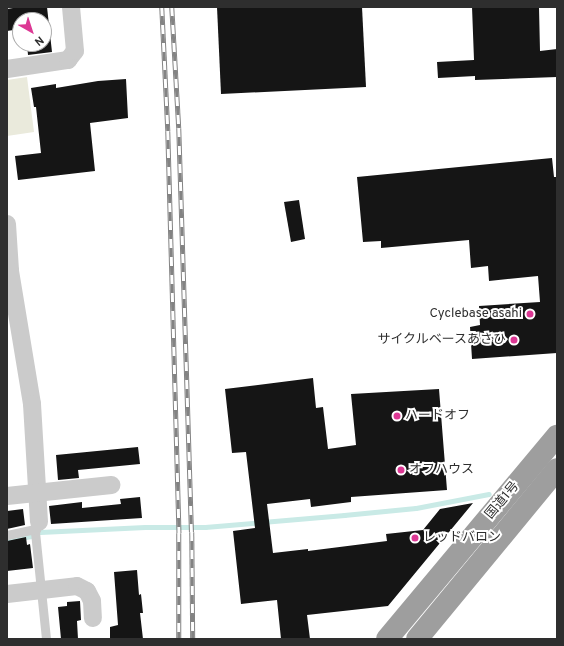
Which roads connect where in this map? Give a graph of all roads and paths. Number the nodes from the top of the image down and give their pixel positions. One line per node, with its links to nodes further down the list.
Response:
1 (71, 7): 2 (street)
2 (7, 69)
3 (7, 224): 4 (street)
4 (8, 271): 8 (street)
5 (557, 436): 16 (highway, 国道1号)
6 (557, 469): 17 (highway, 国道1号)
7 (111, 485): 8 (street)
8 (37, 492): 9 (street); 10 (street)
9 (7, 496)
10 (38, 525): 11 (lane); 12 (lane)
11 (7, 535)
12 (41, 589): 13 (street); 14 (street); 15 (lane)
13 (7, 594)
14 (93, 618)
15 (46, 639)
16 (387, 639)
17 (417, 639)

